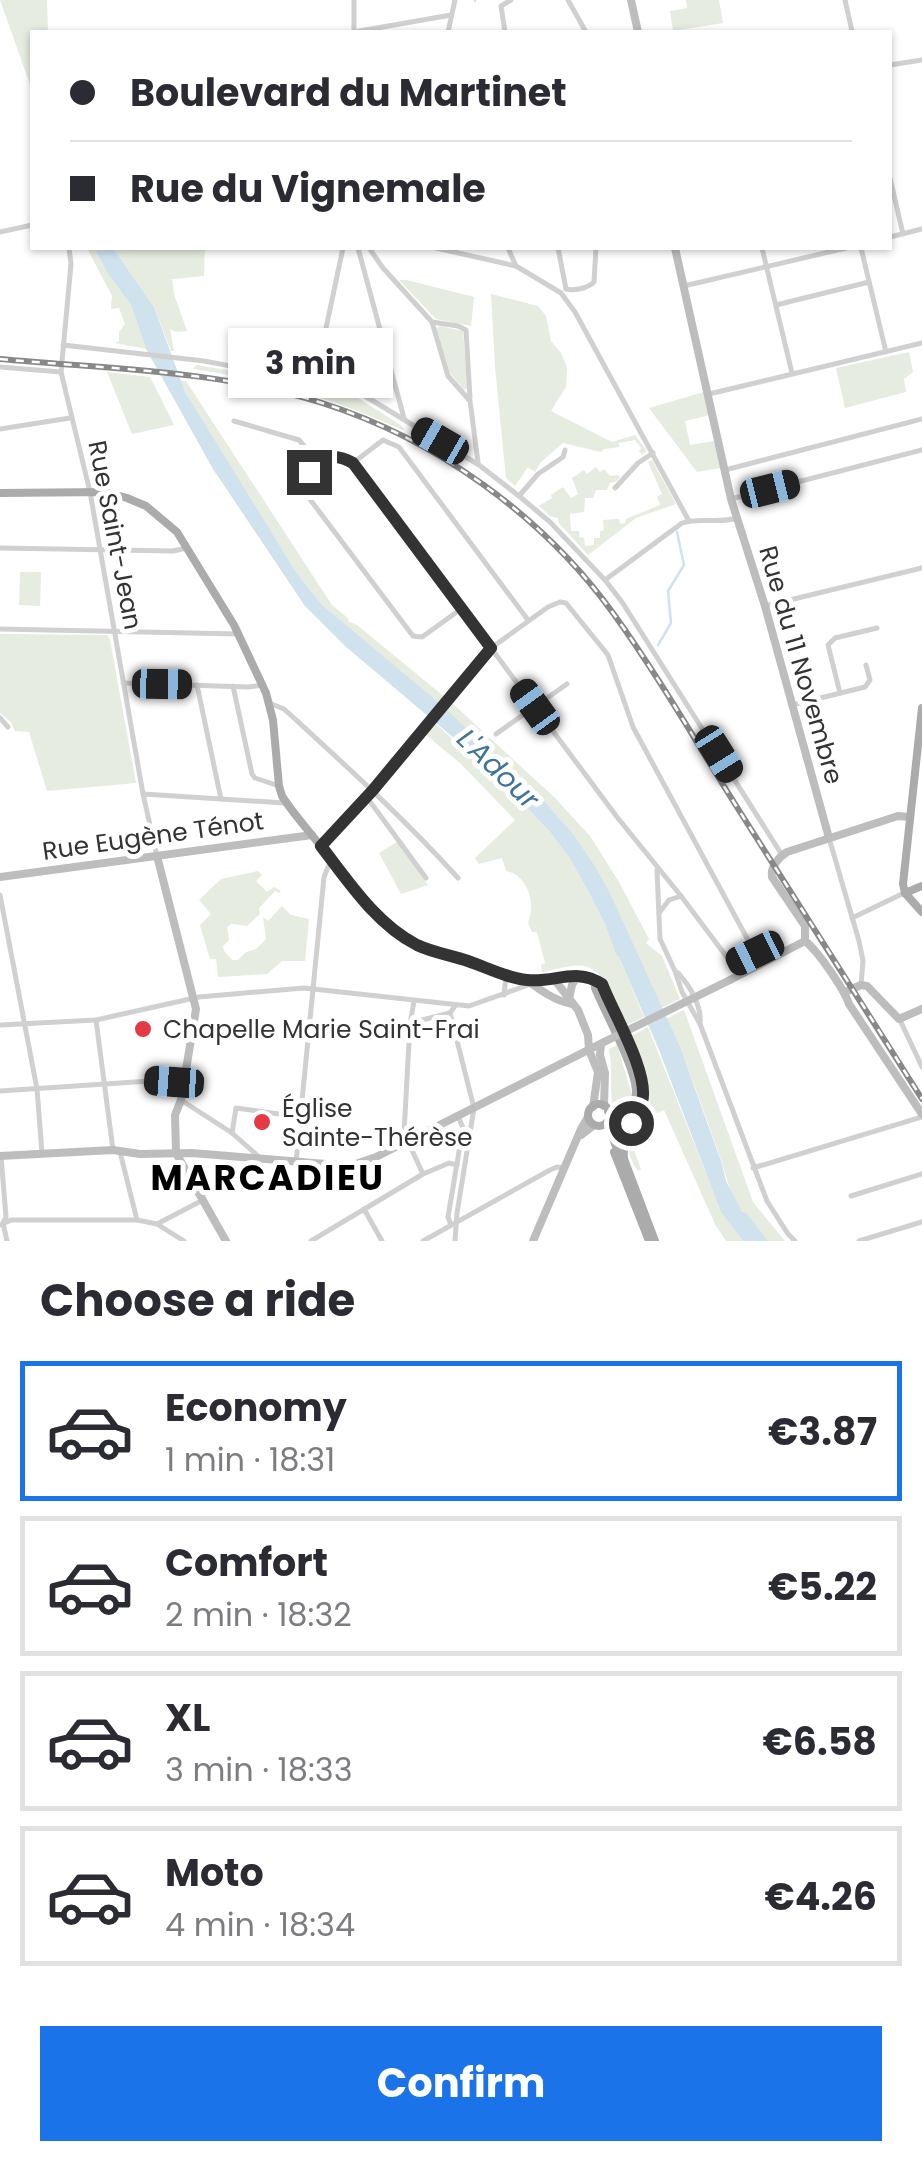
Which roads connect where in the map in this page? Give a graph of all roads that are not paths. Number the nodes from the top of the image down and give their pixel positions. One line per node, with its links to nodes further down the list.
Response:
1 (354, 0): 9 (street)
2 (455, 0): 8 (street)
3 (511, 0): 7 (street)
4 (568, 0): 13 (street)
5 (631, 0): 14 (street)
6 (844, 0): 15 (street)
7 (498, 3): 12 (street)
8 (451, 15): 10 (street); 11 (street)
9 (354, 30)
10 (365, 30)
11 (448, 30)
12 (505, 30)
13 (583, 30)
14 (638, 30)
15 (850, 30)
16 (922, 60): 17 (street)
17 (892, 65)
18 (892, 187): 22 (street)
19 (30, 225): 21 (street)
20 (922, 229): 22 (street)
21 (0, 232)
22 (903, 234): 23 (street)
23 (892, 237)
24 (69, 250): 44 (street, Rue Saint-Jean)
25 (343, 250): 49 (street)
26 (359, 250): 51 (street)
27 (370, 250): 42 (street)
28 (445, 250): 36 (street)
29 (509, 250): 36 (street)
30 (558, 250): 40 (street)
31 (596, 250): 40 (street)
32 (675, 250): 39 (street, Rue du 11 Novembre)
33 (763, 250): 37 (street)
34 (838, 250): 37 (street)
35 (861, 250): 38 (street)
36 (516, 266): 40 (street)
37 (767, 267): 39 (street); 41 (street)
38 (869, 282): 41 (street); 45 (street)
39 (684, 286): 50 (street, Rue du 11 Novembre)
40 (564, 291): 61 (street)
41 (776, 306): 48 (street)
42 (432, 322): 52 (street); 52 (street)
43 (922, 343): 45 (street)
44 (63, 345): 47 (street, Rue Saint-Jean); 49 (street)
45 (886, 352): 48 (street)
46 (0, 367): 47 (street)
47 (60, 372): 54 (street, Rue Saint-Jean)
48 (792, 373): 50 (street)
49 (315, 380): 53 (street)
50 (709, 394): 65 (street, Rue du 11 Novembre)
51 (400, 396): 53 (street); 55 (street)
52 (470, 401): 64 (street)
53 (387, 408): 55 (street)
54 (70, 418): 58 (street); 67 (street, Rue Saint-Jean)
55 (404, 418): 64 (street)
56 (922, 419): 65 (street)
57 (234, 420): 62 (street)
58 (0, 429)
59 (564, 450): 69 (street)
60 (922, 450): 70 (street)
61 (652, 454): 66 (street); 72 (street)
62 (318, 462): 63 (street); 79 (street)
63 (353, 463): 79 (street); 80 (street)
64 (479, 465): 69 (street)
65 (724, 470): 70 (street, Rue du 11 Novembre)
66 (615, 488)
67 (90, 492): 68 (main road); 74 (main road); 75 (street, Rue Saint-Jean)
68 (0, 493)
69 (519, 496): 77 (street)
70 (732, 499): 71 (street, Rue du 11 Novembre)
71 (737, 518): 72 (street); 78 (street, Rue du 11 Novembre)
72 (689, 520): 77 (street)
73 (0, 548): 75 (street)
74 (188, 548): 75 (street); 84 (main road)
75 (100, 550): 83 (street, Rue Saint-Jean)
76 (922, 568): 78 (street)
77 (604, 580): 110 (street)
78 (765, 606): 94 (street, Rue du 11 Novembre)
79 (462, 608): 85 (street)
80 (528, 620): 85 (street); 125 (street)
81 (877, 628): 92 (street)
82 (0, 629): 83 (street)
83 (114, 632): 84 (street); 87 (street, Rue Saint-Jean)
84 (239, 634): 90 (main road)
85 (491, 648): 95 (street); 101 (street)
86 (866, 666): 92 (street)
87 (123, 683): 88 (street); 102 (street, Rue Saint-Jean)
88 (198, 684): 91 (street); 104 (street)
89 (566, 684): 95 (street)
90 (263, 685): 91 (street); 93 (main road)
91 (233, 686): 100 (street)
92 (840, 693): 94 (street)
93 (269, 703): 100 (main road); 101 (street)
94 (792, 705): 108 (street, Rue du 11 Novembre)
95 (535, 707): 99 (street); 113 (street)
96 (922, 708): 106 (main road)
97 (0, 718): 98 (street)
98 (8, 727)
99 (496, 734)
100 (279, 786): 105 (main road)
101 (373, 790): 103 (street); 116 (street)
102 (143, 794): 104 (street); 111 (street, Rue Saint-Jean)
103 (366, 796): 109 (street); 115 (street)
104 (222, 799): 105 (street)
105 (287, 804): 107 (main road)
106 (910, 817): 108 (street); 118 (main road)
107 (312, 835): 109 (main road); 111 (street, Rue Eugène Ténot)
108 (829, 838): 110 (street); 123 (street, Rue du 11 Novembre)
109 (321, 846): 112 (main road)
110 (782, 855): 124 (street)
111 (157, 856): 114 (street, Rue Eugène Ténot); 136 (street, Rue Saint-Jean)
112 (334, 862): 127 (main road); 133 (street)
113 (657, 867): 120 (street); 122 (street)
114 (0, 877)
115 (426, 878)
116 (458, 878)
117 (922, 886): 118 (main road)
118 (905, 893): 121 (main road); 123 (street)
119 (0, 895): 145 (street)
120 (681, 896): 122 (street); 125 (street)
121 (922, 912)
122 (658, 915): 174 (street)
123 (852, 918): 132 (street, Rue du 11 Novembre)
124 (805, 942): 126 (street); 134 (street)
125 (755, 953): 126 (street)
126 (781, 953): 148 (street, bridge)
127 (506, 975): 131 (main road); 135 (street)
128 (578, 975): 129 (main road); 130 (main road); 138 (street)
129 (554, 979): 131 (main road); 138 (street)
130 (595, 980): 156 (main road); 162 (main road)
131 (533, 982): 135 (street); 138 (street)
132 (860, 986): 134 (street); 142 (street)
133 (314, 988): 136 (street); 137 (street); 161 (street)
134 (845, 992): 159 (street)
135 (504, 995): 139 (street)
136 (194, 998): 143 (street); 151 (street, Rue Saint-Jean)
137 (414, 1001): 139 (street); 164 (street)
138 (570, 1001): 147 (street)
139 (455, 1006): 141 (street)
140 (922, 1009): 142 (street)
141 (450, 1012): 144 (street); 158 (street)
142 (899, 1019): 150 (street)
143 (96, 1020): 145 (street); 152 (street)
144 (418, 1021)
145 (25, 1024): 146 (street); 153 (street)
146 (0, 1025)
147 (588, 1035): 148 (street); 149 (street)
148 (603, 1043): 149 (street); 162 (street)
149 (589, 1050): 157 (street); 158 (street)
150 (922, 1067)
151 (184, 1083): 152 (street); 155 (street, Rue Saint-Jean)
152 (105, 1084): 153 (street); 165 (street)
153 (37, 1089): 154 (street); 166 (street)
154 (0, 1091)
155 (181, 1100): 163 (street); 167 (street, Rue Saint-Jean)
156 (642, 1106): 162 (main road); 170 (main road)
157 (592, 1107): 162 (main road)
158 (474, 1108): 160 (street); 182 (street)
159 (922, 1115): 174 (street)
160 (458, 1116): 164 (street); 172 (street)
161 (300, 1117): 163 (street); 171 (street)
162 (602, 1120): 170 (main road); 173 (street); 193 (main road)
163 (230, 1131): 169 (street)
164 (408, 1141): 171 (street); 175 (street)
165 (116, 1152): 166 (street); 167 (street); 180 (street)
166 (42, 1153): 168 (street)
167 (176, 1153): 169 (street); 178 (street)
168 (0, 1156): 183 (street)
169 (259, 1159): 171 (street); 178 (street)
170 (624, 1159): 193 (main road)
171 (296, 1162)
172 (456, 1165): 175 (street); 182 (street)
173 (564, 1168): 182 (street); 192 (street)
174 (753, 1168): 194 (street)
175 (423, 1174): 179 (street)
176 (922, 1174): 177 (street)
177 (851, 1196)
178 (202, 1197): 184 (street); 187 (street)
179 (364, 1209): 188 (street); 189 (street)
180 (137, 1220): 183 (street); 184 (street)
181 (922, 1222): 195 (street)
182 (454, 1223): 190 (street); 191 (street)
183 (2, 1224): 185 (street)
184 (157, 1224): 186 (street)
185 (7, 1241)
186 (184, 1241)
187 (226, 1241)
188 (311, 1241)
189 (382, 1241)
190 (423, 1241)
191 (455, 1241)
192 (533, 1241)
193 (652, 1241)
194 (795, 1241)
195 (859, 1241)

